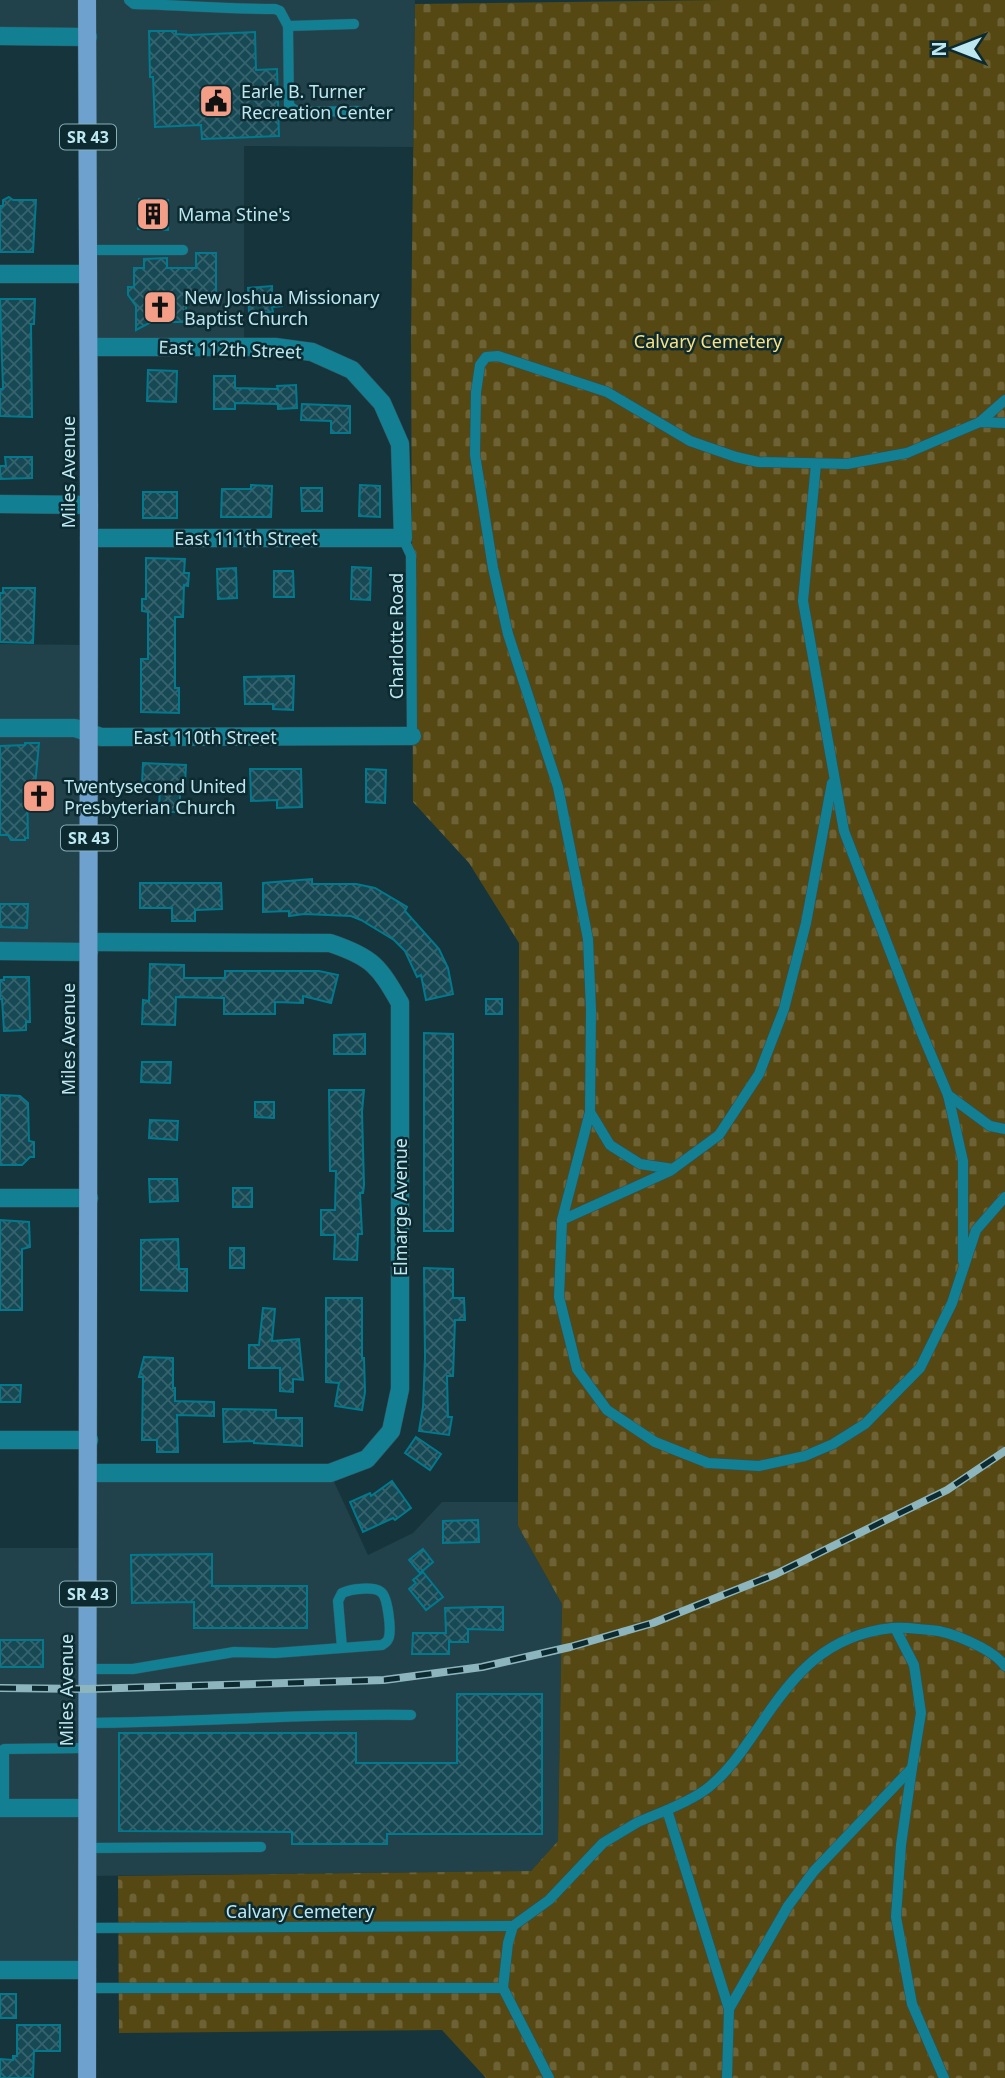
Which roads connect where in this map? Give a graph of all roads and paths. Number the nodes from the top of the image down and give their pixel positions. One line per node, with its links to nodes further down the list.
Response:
1 (87, 0): 7 (main road, Miles Avenue / SR 43)
2 (129, 0): 3 (lane)
3 (204, 2): 5 (lane)
4 (354, 24): 5 (lane)
5 (288, 26): 8 (lane)
6 (0, 36): 7 (street)
7 (88, 37): 9 (main road, Miles Avenue / SR 43)
8 (359, 111)
9 (88, 250): 10 (lane); 12 (main road, Miles Avenue / SR 43)
10 (183, 250)
11 (0, 274): 12 (street)
12 (88, 274): 13 (main road, Miles Avenue / SR 43)
13 (89, 347): 19 (main road, Miles Avenue / SR 43); 21 (street, East 112th Street)
14 (1005, 400): 15 (lane)
15 (980, 422): 16 (lane); 17 (lane)
16 (1005, 423)
17 (816, 464): 25 (lane); 29 (lane)
18 (0, 505): 19 (street)
19 (89, 505): 20 (main road, Miles Avenue / SR 43)
20 (89, 538): 21 (street, East 111th Street); 23 (main road, Miles Avenue / SR 43)
21 (403, 538): 24 (lane, Charlotte Road)
22 (0, 728): 23 (street, East 110th Street)
23 (89, 734): 24 (street, East 110th Street); 26 (main road, Miles Avenue / SR 43)
24 (412, 736)
25 (833, 773): 28 (lane); 31 (lane)
26 (89, 947): 27 (street, Elmarge Avenue); 34 (main road, Miles Avenue / SR 43); 39 (street, Elmarge Avenue)
27 (0, 951)
28 (948, 1095): 30 (lane); 36 (lane)
29 (590, 1112): 31 (lane); 35 (lane)
30 (1005, 1129)
31 (673, 1169): 35 (lane)
32 (1005, 1197): 36 (lane)
33 (0, 1198): 34 (street)
34 (89, 1198): 38 (main road, Miles Avenue / SR 43)
35 (562, 1220): 36 (lane)
36 (962, 1270)
37 (0, 1440): 38 (street)
38 (89, 1440): 39 (main road, Miles Avenue / SR 43)
39 (89, 1473): 43 (main road, Miles Avenue / SR 43)
40 (895, 1628): 42 (lane); 47 (lane); 50 (lane)
41 (342, 1648): 41 (lane); 43 (lane)
42 (1005, 1666)
43 (87, 1669): 45 (main road, Miles Avenue / SR 43)
44 (411, 1715): 45 (lane)
45 (87, 1723): 46 (main road, Miles Avenue / SR 43)
46 (87, 1748): 48 (lane); 49 (main road, Miles Avenue / SR 43)
47 (912, 1768): 58 (lane); 62 (lane)
48 (2, 1808): 49 (street)
49 (87, 1808): 52 (main road, Miles Avenue / SR 43)
50 (667, 1810): 53 (lane); 58 (lane)
51 (261, 1847): 52 (lane)
52 (87, 1848): 54 (main road, Miles Avenue / SR 43)
53 (513, 1926): 54 (lane, Calvary Cemetery); 57 (lane)
54 (87, 1928): 56 (main road, Miles Avenue / SR 43)
55 (0, 1970): 56 (street)
56 (87, 1979): 57 (lane); 59 (main road, Miles Avenue / SR 43)
57 (503, 1988): 60 (lane)
58 (729, 2010): 61 (lane)
59 (87, 2078)
60 (549, 2078)
61 (727, 2078)
62 (944, 2078)

